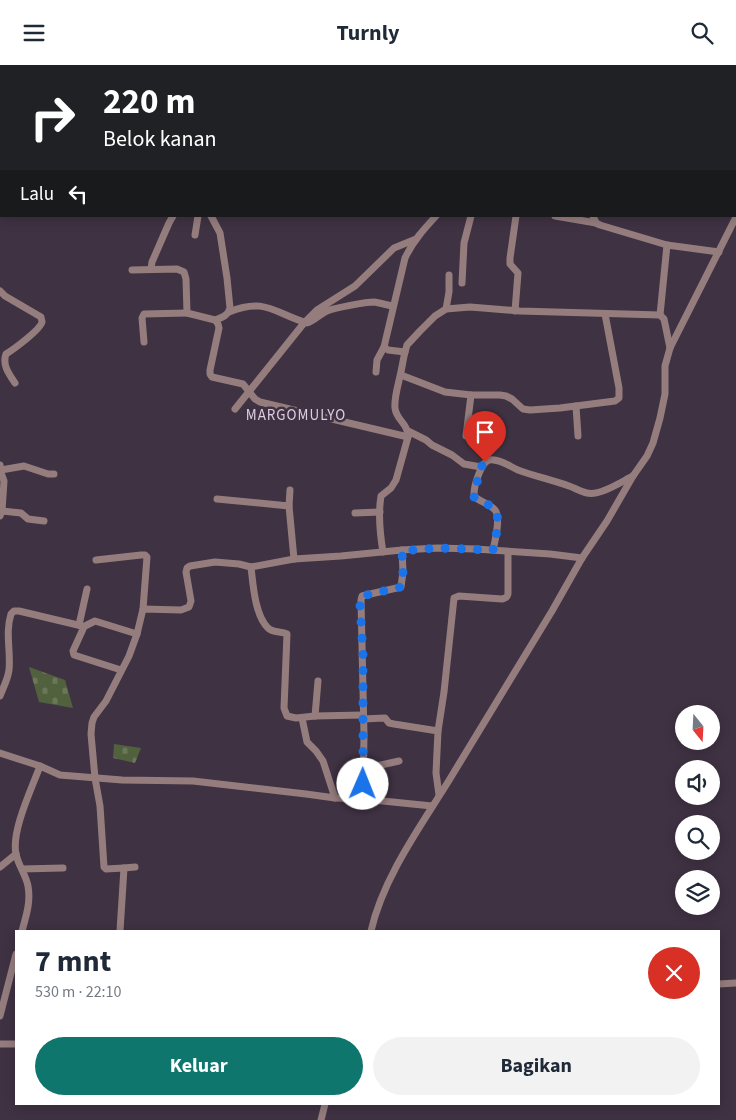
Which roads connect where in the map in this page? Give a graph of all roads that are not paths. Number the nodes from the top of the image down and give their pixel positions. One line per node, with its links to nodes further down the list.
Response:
1 (172, 217): 14 (street)
2 (198, 217): 10 (street)
3 (212, 217): 23 (street)
4 (435, 217): 11 (street)
5 (471, 217): 17 (street)
6 (516, 217): 21 (street)
7 (568, 217): 9 (street)
8 (736, 217): 13 (street)
9 (595, 219): 12 (street)
10 (194, 235)
11 (416, 239): 19 (street); 27 (street)
12 (667, 245): 13 (street); 25 (street)
13 (719, 252): 30 (street)
14 (151, 269): 15 (street); 22 (street)
15 (132, 270)
16 (449, 275): 20 (street)
17 (462, 283)
18 (0, 291): 32 (street)
19 (393, 306): 27 (street); 29 (street)
20 (446, 309): 21 (street); 31 (street)
21 (515, 311): 24 (street)
22 (186, 313): 26 (street); 28 (street)
23 (229, 313): 26 (street); 27 (street)
24 (605, 314): 25 (street); 38 (street)
25 (660, 315): 30 (street)
26 (215, 320): 36 (street)
27 (304, 323): 36 (street)
28 (144, 342)
29 (384, 347): 31 (street); 33 (street)
30 (670, 348): 46 (street)
31 (404, 352): 34 (street)
32 (4, 372): 35 (street)
33 (376, 372)
34 (400, 375): 37 (street); 40 (street)
35 (15, 383)
36 (250, 392): 39 (street); 40 (street)
37 (472, 395): 38 (street); 41 (street)
38 (576, 406): 42 (street)
39 (235, 409)
40 (408, 434): 43 (street); 50 (street)
41 (466, 436)
42 (578, 436)
43 (481, 467): 46 (street); 54 (street)
44 (0, 468): 45 (street); 51 (street)
45 (54, 474)
46 (633, 476): 58 (street)
47 (290, 490): 49 (street)
48 (217, 499): 49 (street)
49 (290, 506): 59 (street)
50 (380, 512): 52 (street); 57 (street)
51 (1, 513): 53 (street)
52 (355, 513)
53 (44, 521)
54 (493, 550): 55 (street); 56 (street)
55 (402, 551): 57 (street); 70 (street)
56 (508, 551): 58 (street); 72 (street)
57 (383, 552): 59 (street)
58 (582, 557): 78 (street)
59 (294, 559): 61 (street)
60 (96, 560): 63 (street)
61 (251, 567): 63 (street); 71 (street)
62 (87, 589): 64 (street)
63 (143, 609): 65 (street)
64 (81, 626): 65 (street); 66 (street); 68 (street)
65 (137, 634): 66 (street)
66 (121, 670): 77 (street)
67 (318, 681): 69 (street)
68 (0, 696)
69 (315, 716): 70 (street); 71 (street)
70 (363, 717): 72 (street); 76 (street)
71 (302, 718): 79 (street)
72 (438, 731): 78 (street)
73 (0, 753): 75 (street)
74 (399, 761): 76 (street)
75 (40, 766): 77 (street); 82 (street)
76 (363, 769): 80 (street)
77 (95, 777): 79 (street); 86 (street)
78 (439, 795): 81 (street)
79 (335, 798): 80 (street)
80 (363, 799): 81 (street)
81 (432, 806): 90 (street)
82 (16, 854): 83 (street); 87 (street)
83 (0, 867)
84 (135, 867): 86 (street)
85 (63, 868): 87 (street)
86 (124, 868): 89 (street)
87 (22, 869): 88 (street)
88 (22, 930)
89 (120, 930)
90 (371, 930)
91 (15, 958): 94 (street)
92 (720, 983): 93 (street)
93 (736, 983)
94 (2, 1003): 95 (street)
95 (0, 1016)
96 (0, 1044): 97 (street)
97 (15, 1044)
98 (325, 1105): 99 (street)
99 (321, 1120)

